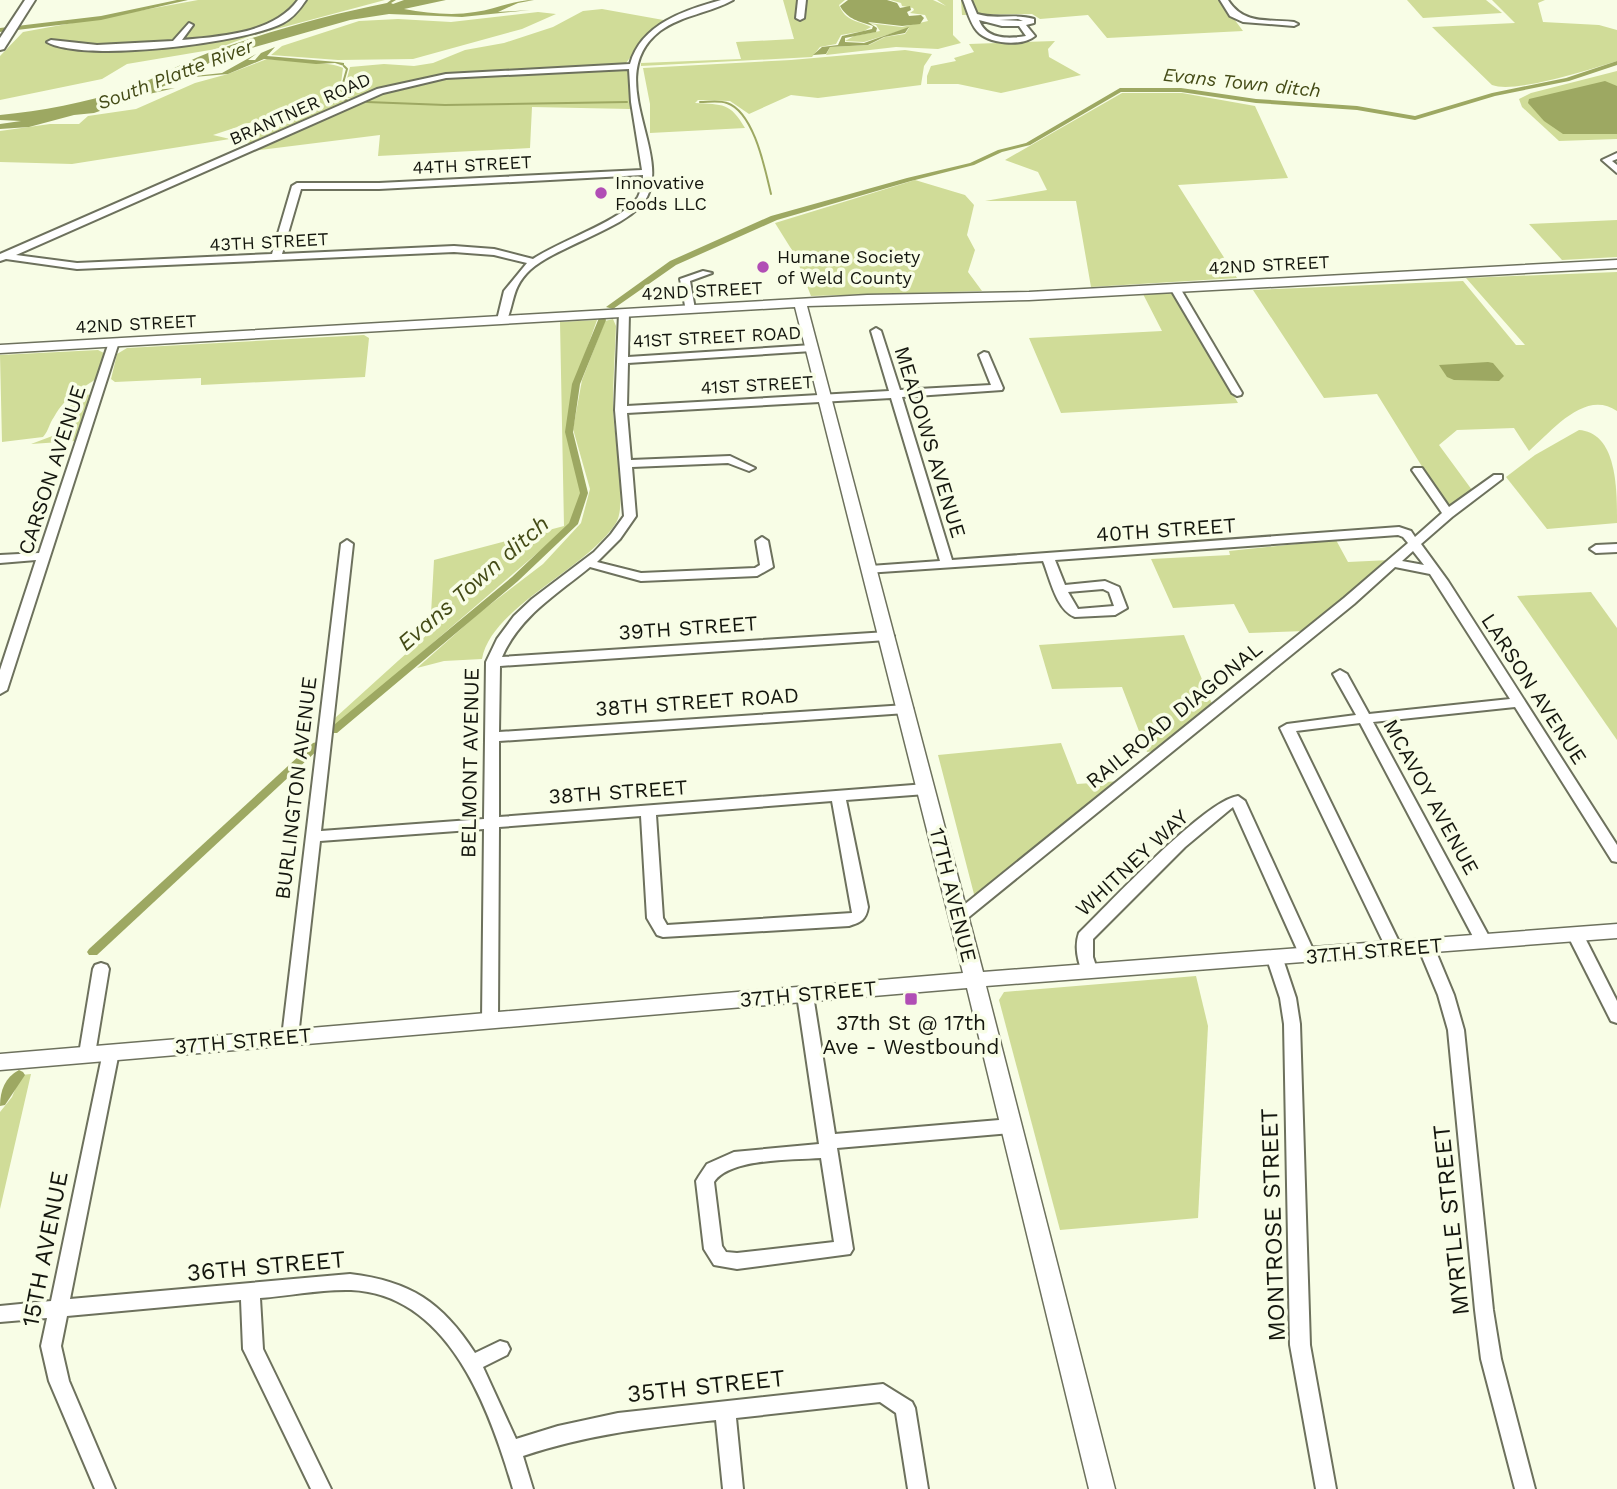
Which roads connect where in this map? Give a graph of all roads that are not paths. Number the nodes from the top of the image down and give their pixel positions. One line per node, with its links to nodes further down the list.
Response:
1 (19, 0): 12 (highway)
2 (30, 0): 12 (highway)
3 (302, 0): 14 (street)
4 (802, 0): 9 (street)
5 (967, 0): 8 (street)
6 (1224, 0): 10 (street)
7 (725, 1): 16 (street)
8 (974, 16): 8 (street)
9 (800, 18)
10 (1294, 24)
11 (189, 25): 14 (street)
12 (6, 29): 15 (highway)
13 (51, 42): 14 (street)
14 (176, 44)
15 (0, 47)
16 (633, 66): 19 (street); 20 (street, BRANTNER ROAD)
17 (1617, 156): 18 (street)
18 (1617, 170)
19 (648, 172): 21 (street, 44TH STREET); 22 (street)
20 (2, 257): 21 (street, 43TH STREET)
21 (276, 257): 22 (street, 43TH STREET)
22 (534, 262): 29 (street)
23 (1617, 264): 25 (main road, 42ND STREET)
24 (707, 273): 27 (street)
25 (1175, 288): 26 (main road, 42ND STREET); 36 (street)
26 (800, 303): 27 (main road, 42ND STREET); 32 (main road, 17TH AVENUE)
27 (690, 309): 28 (main road, 42ND STREET)
28 (624, 313): 29 (main road, 42ND STREET); 35 (street, BELMONT AVENUE)
29 (502, 320): 31 (main road, 42ND STREET)
30 (876, 331): 37 (street, MEADOWS AVENUE)
31 (114, 342): 33 (main road, 42ND STREET); 50 (street, CARSON AVENUE)
32 (812, 348): 35 (street, 41ST STREET ROAD); 38 (main road, 17TH AVENUE)
33 (0, 349)
34 (984, 355): 37 (street, 41ST STREET)
35 (624, 360): 39 (street, BELMONT AVENUE)
36 (1237, 393)
37 (894, 394): 38 (street, 41ST STREET); 55 (street, MEADOWS AVENUE)
38 (825, 398): 39 (street, 41ST STREET); 56 (main road, 17TH AVENUE)
39 (621, 410): 40 (street, BELMONT AVENUE)
40 (627, 464): 41 (street); 53 (street, BELMONT AVENUE)
41 (749, 468)
42 (1418, 470): 44 (street)
43 (1498, 477): 44 (street)
44 (1448, 514): 47 (street)
45 (762, 541): 53 (street)
46 (347, 544): 71 (street, BURLINGTON AVENUE)
47 (1414, 544): 51 (street, 40TH STREET); 54 (street, RAILROAD DIAGONAL); 57 (street, LARSON AVENUE)
48 (1617, 548): 49 (street)
49 (1596, 549)
50 (44, 556): 52 (street); 62 (street, CARSON AVENUE)
51 (1048, 558): 55 (street, 40TH STREET); 58 (street)
52 (0, 559)
53 (587, 563): 60 (street, BELMONT AVENUE)
54 (1394, 563): 57 (street); 73 (street, RAILROAD DIAGONAL)
55 (947, 564): 56 (street, 40TH STREET)
56 (870, 570): 59 (main road, 17TH AVENUE)
57 (1434, 571): 63 (street, LARSON AVENUE)
58 (1061, 589)
59 (887, 636): 60 (street, 39TH STREET); 64 (main road, 17TH AVENUE)
60 (492, 662): 66 (street, BELMONT AVENUE)
61 (1340, 674): 65 (street, MCAVOY AVENUE)
62 (0, 690)
63 (1517, 703): 65 (street); 72 (street, LARSON AVENUE)
64 (906, 709): 66 (street, 38TH STREET ROAD); 67 (main road, 17TH AVENUE)
65 (1365, 718): 76 (street, MCAVOY AVENUE); 78 (street)
66 (491, 737): 70 (street, BELMONT AVENUE)
67 (926, 789): 68 (street, 38TH STREET); 73 (main road, 17TH AVENUE)
68 (838, 796): 69 (street, 38TH STREET); 69 (street)
69 (648, 810): 70 (street, 38TH STREET)
70 (491, 822): 71 (street, 38TH STREET); 86 (street, BELMONT AVENUE)
71 (313, 837): 87 (street, BURLINGTON AVENUE)
72 (1617, 857)
73 (959, 917): 83 (main road, 17TH AVENUE)
74 (1617, 931): 75 (main road, 37TH STREET)
75 (1574, 934): 76 (main road, 37TH STREET); 85 (street)
76 (1483, 942): 77 (main road, 37TH STREET)
77 (1426, 947): 78 (main road, 37TH STREET); 107 (street, MYRTLE STREET)
78 (1395, 950): 79 (main road, 37TH STREET)
79 (1308, 956): 80 (main road, 37TH STREET); 82 (street, WHITNEY WAY)
80 (1275, 959): 82 (main road, 37TH STREET); 106 (street, MONTROSE STREET)
81 (102, 969): 89 (street)
82 (1090, 972): 83 (main road, 37TH STREET)
83 (975, 981): 84 (main road, 37TH STREET); 91 (main road, 17TH AVENUE)
84 (805, 995): 86 (main road, 37TH STREET); 92 (street)
85 (1617, 1017)
86 (490, 1021): 87 (main road, 37TH STREET)
87 (290, 1037): 88 (main road, 37TH STREET)
88 (111, 1052): 89 (main road, 37TH STREET); 94 (street, 15TH AVENUE)
89 (87, 1054): 90 (main road, 37TH STREET)
90 (0, 1062)
91 (1011, 1126): 92 (street); 105 (main road, 17TH AVENUE)
92 (827, 1146): 92 (street)
93 (250, 1290): 94 (street, 36TH STREET); 97 (street, 36TH STREET); 101 (street)
94 (57, 1309): 95 (street, 36TH STREET); 100 (street, 15TH AVENUE)
95 (0, 1314)
96 (500, 1349): 97 (street)
97 (471, 1364): 99 (street)
98 (725, 1409): 99 (street, 35TH STREET); 103 (street); 104 (street, 35TH STREET)
99 (512, 1450): 102 (street)
100 (106, 1489)
101 (321, 1489)
102 (523, 1489)
103 (733, 1489)
104 (918, 1489)
105 (1102, 1489)
106 (1326, 1489)
107 (1525, 1489)

